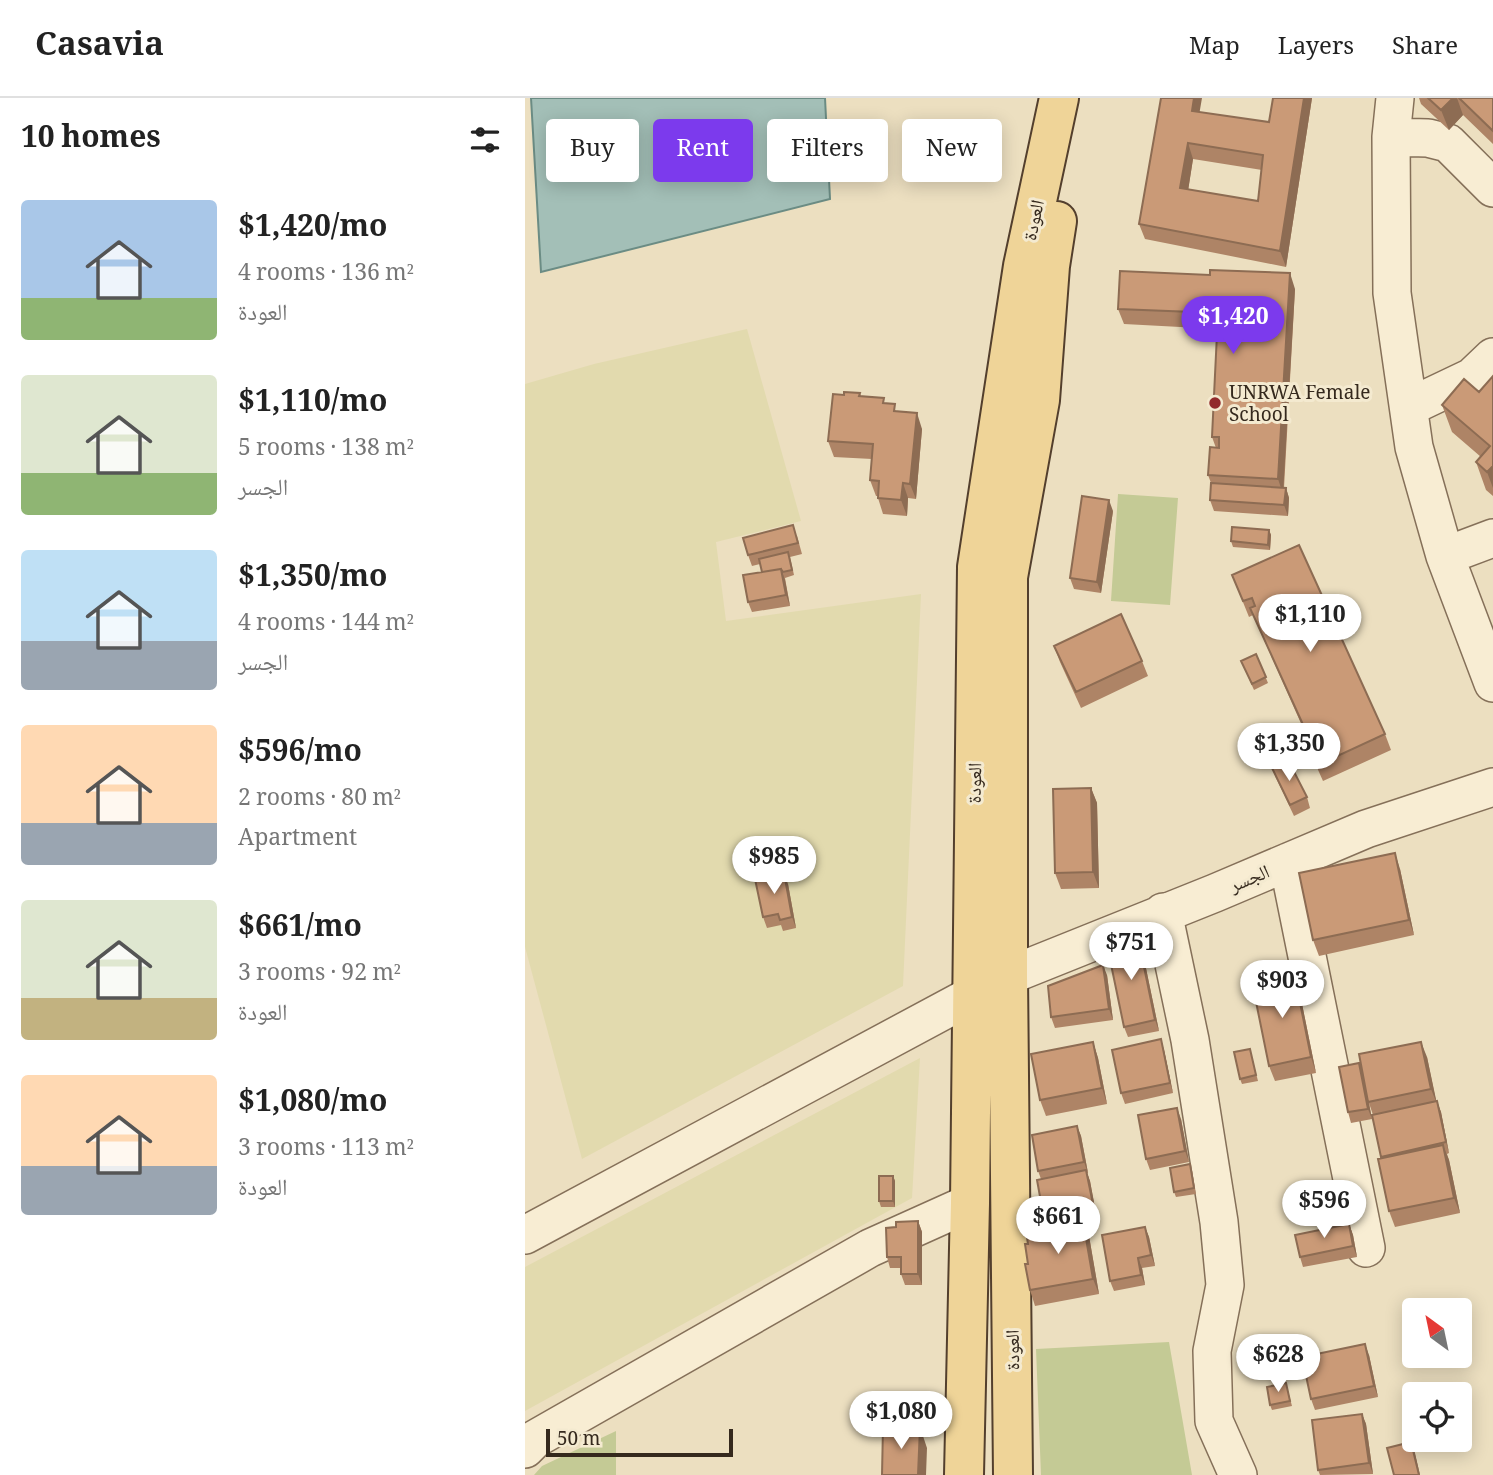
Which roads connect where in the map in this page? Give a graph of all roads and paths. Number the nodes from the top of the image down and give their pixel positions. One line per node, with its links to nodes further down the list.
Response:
1 (1059, 98): 15 (main road, العودة)
2 (1081, 98): 14 (main road, العودة)
3 (1395, 98): 4 (street)
4 (1391, 137): 5 (street); 7 (street)
5 (1493, 188)
6 (1493, 357): 7 (street)
7 (1409, 407): 9 (street)
8 (1493, 538): 9 (street)
9 (1445, 556): 10 (street)
10 (1493, 683)
11 (1493, 787): 12 (street, الجسر)
12 (1288, 862): 13 (street, الجسر); 18 (street)
13 (1163, 912): 14 (street, الجسر); 22 (street)
14 (1008, 976): 15 (street, الجسر); 21 (main road, العودة)
15 (971, 996): 16 (main road, العودة); 17 (street, الجسر)
16 (970, 1203): 19 (street); 20 (main road, العودة)
17 (525, 1235)
18 (1366, 1248)
19 (525, 1449)
20 (964, 1475)
21 (1013, 1475)
22 (1238, 1475)

